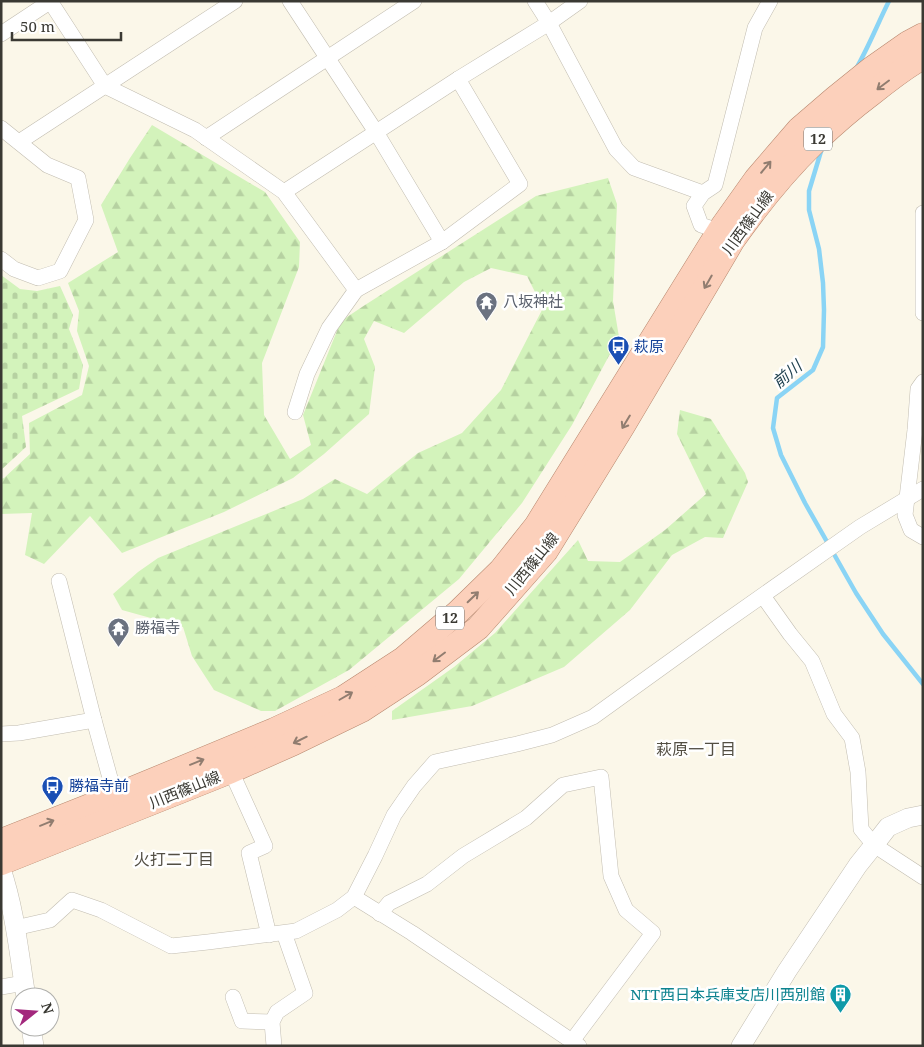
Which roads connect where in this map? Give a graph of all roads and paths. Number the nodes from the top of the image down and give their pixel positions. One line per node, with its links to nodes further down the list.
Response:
1 (235, 1): 14 (street)
2 (290, 1): 12 (street)
3 (414, 1): 12 (street)
4 (535, 1): 8 (street)
5 (580, 1): 8 (street)
6 (770, 1): 20 (street)
7 (50, 2): 9 (street); 14 (street)
8 (549, 23): 13 (street); 20 (street)
9 (1, 34)
10 (923, 35): 22 (main road, 川西篠山線 / 12, one-way to 10)
11 (923, 57): 22 (main road, 川西篠山線 / 12, one-way to 22)
12 (328, 59): 16 (street); 17 (street)
13 (458, 79): 16 (street); 23 (street)
14 (105, 86): 17 (street); 18 (street)
15 (1, 128): 18 (street)
16 (376, 132): 19 (street); 23 (street)
17 (206, 138): 19 (street)
18 (19, 142): 24 (street)
19 (284, 192): 25 (street)
20 (703, 193): 22 (street)
21 (923, 213): 26 (street)
22 (726, 236): 36 (main road, 川西篠山線 / 12, one-way to 36); 37 (main road, 川西篠山線 / 12, one-way to 22)
23 (442, 242): 25 (street)
24 (1, 259)
25 (356, 290): 28 (street)
26 (923, 313)
27 (923, 382): 30 (street)
28 (295, 412)
29 (923, 489): 30 (street)
30 (906, 500): 31 (street); 33 (street)
31 (923, 537)
32 (59, 581): 34 (street)
33 (763, 596): 40 (street); 44 (street)
34 (94, 720): 35 (street); 37 (street)
35 (1, 734)
36 (231, 772): 41 (main road, 川西篠山線 / 12); 48 (street)
37 (115, 796): 39 (main road, 川西篠山線 / 12, one-way to 37)
38 (923, 815): 40 (street)
39 (1, 841)
40 (874, 844): 43 (street); 54 (street)
41 (1, 863)
42 (1, 869): 46 (street)
43 (923, 877)
44 (354, 898): 45 (street); 47 (street)
45 (380, 914): 52 (street); 52 (street)
46 (15, 928): 48 (street); 49 (street)
47 (284, 933): 48 (street); 51 (street)
48 (269, 935)
49 (25, 987)
50 (233, 997): 51 (street)
51 (272, 1022): 53 (street)
52 (575, 1043)
53 (274, 1046)
54 (741, 1046)

